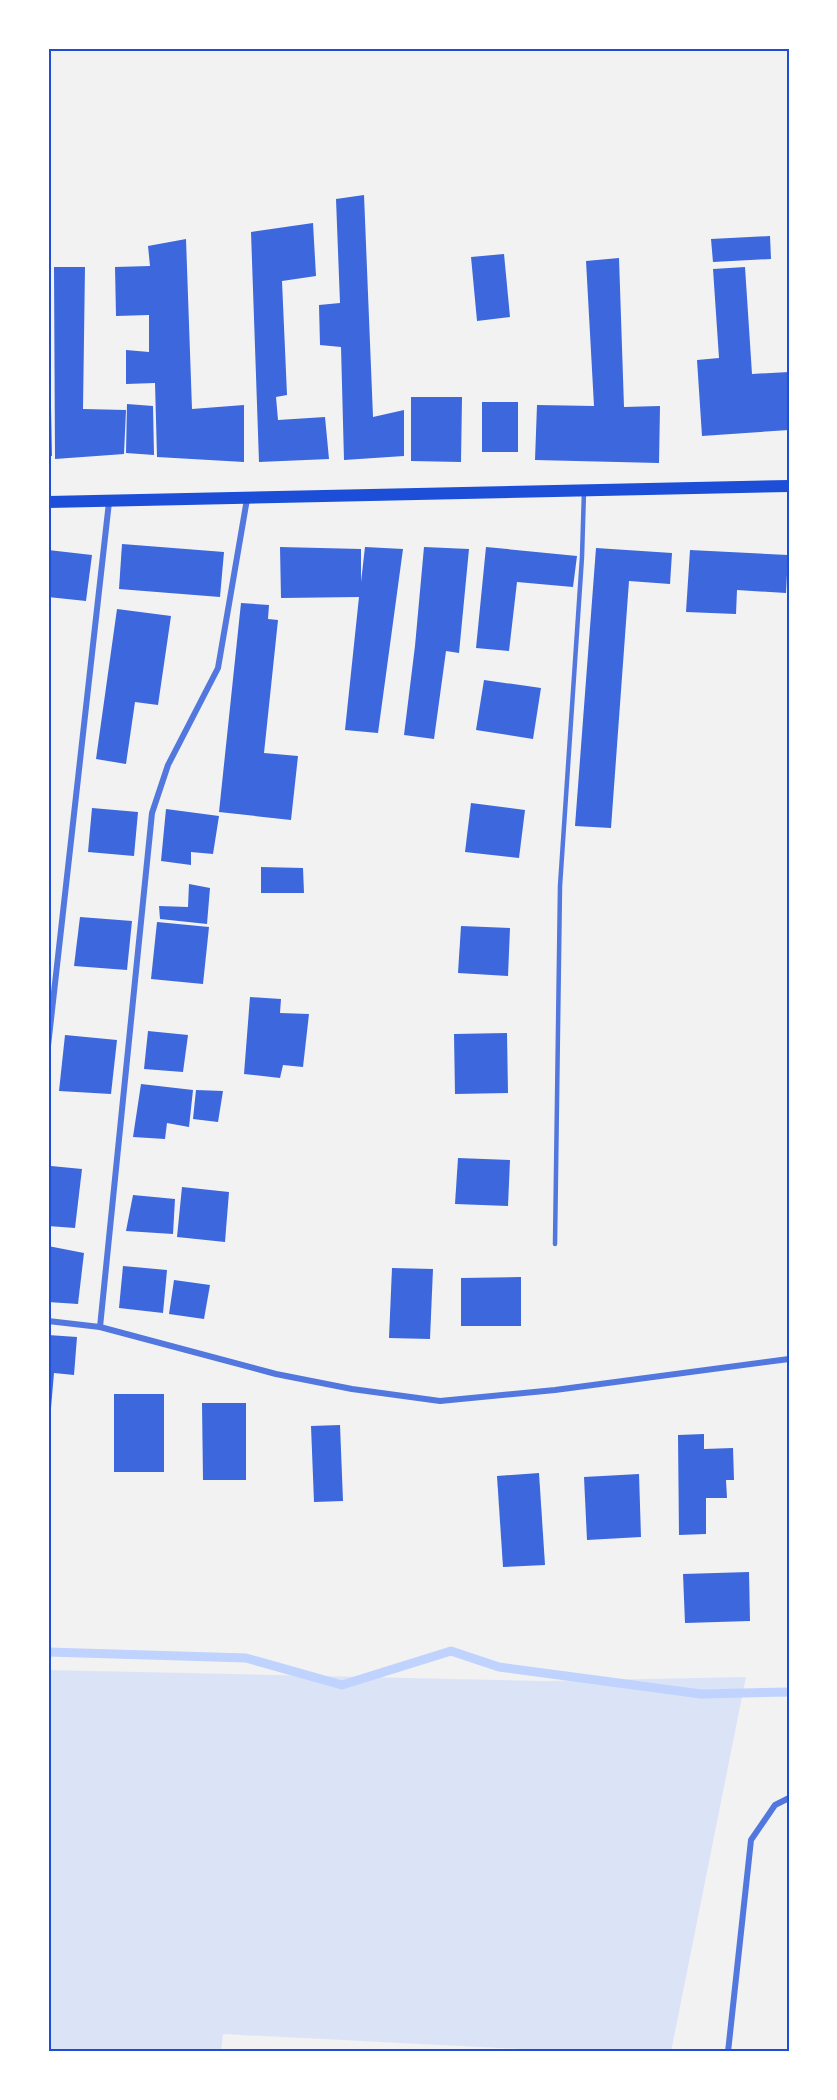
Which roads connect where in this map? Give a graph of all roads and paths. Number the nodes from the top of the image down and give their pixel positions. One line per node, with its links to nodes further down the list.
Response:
1 (789, 486): 2 (main road)
2 (584, 491): 3 (main road); 7 (lane)
3 (247, 499): 5 (main road); 9 (street)
4 (48, 502): 5 (main road)
5 (109, 502): 6 (street)
6 (48, 1046)
7 (555, 1244)
8 (48, 1321): 9 (street)
9 (100, 1328): 10 (street)
10 (789, 1359)
11 (789, 1798): 12 (street)
12 (728, 2052)

